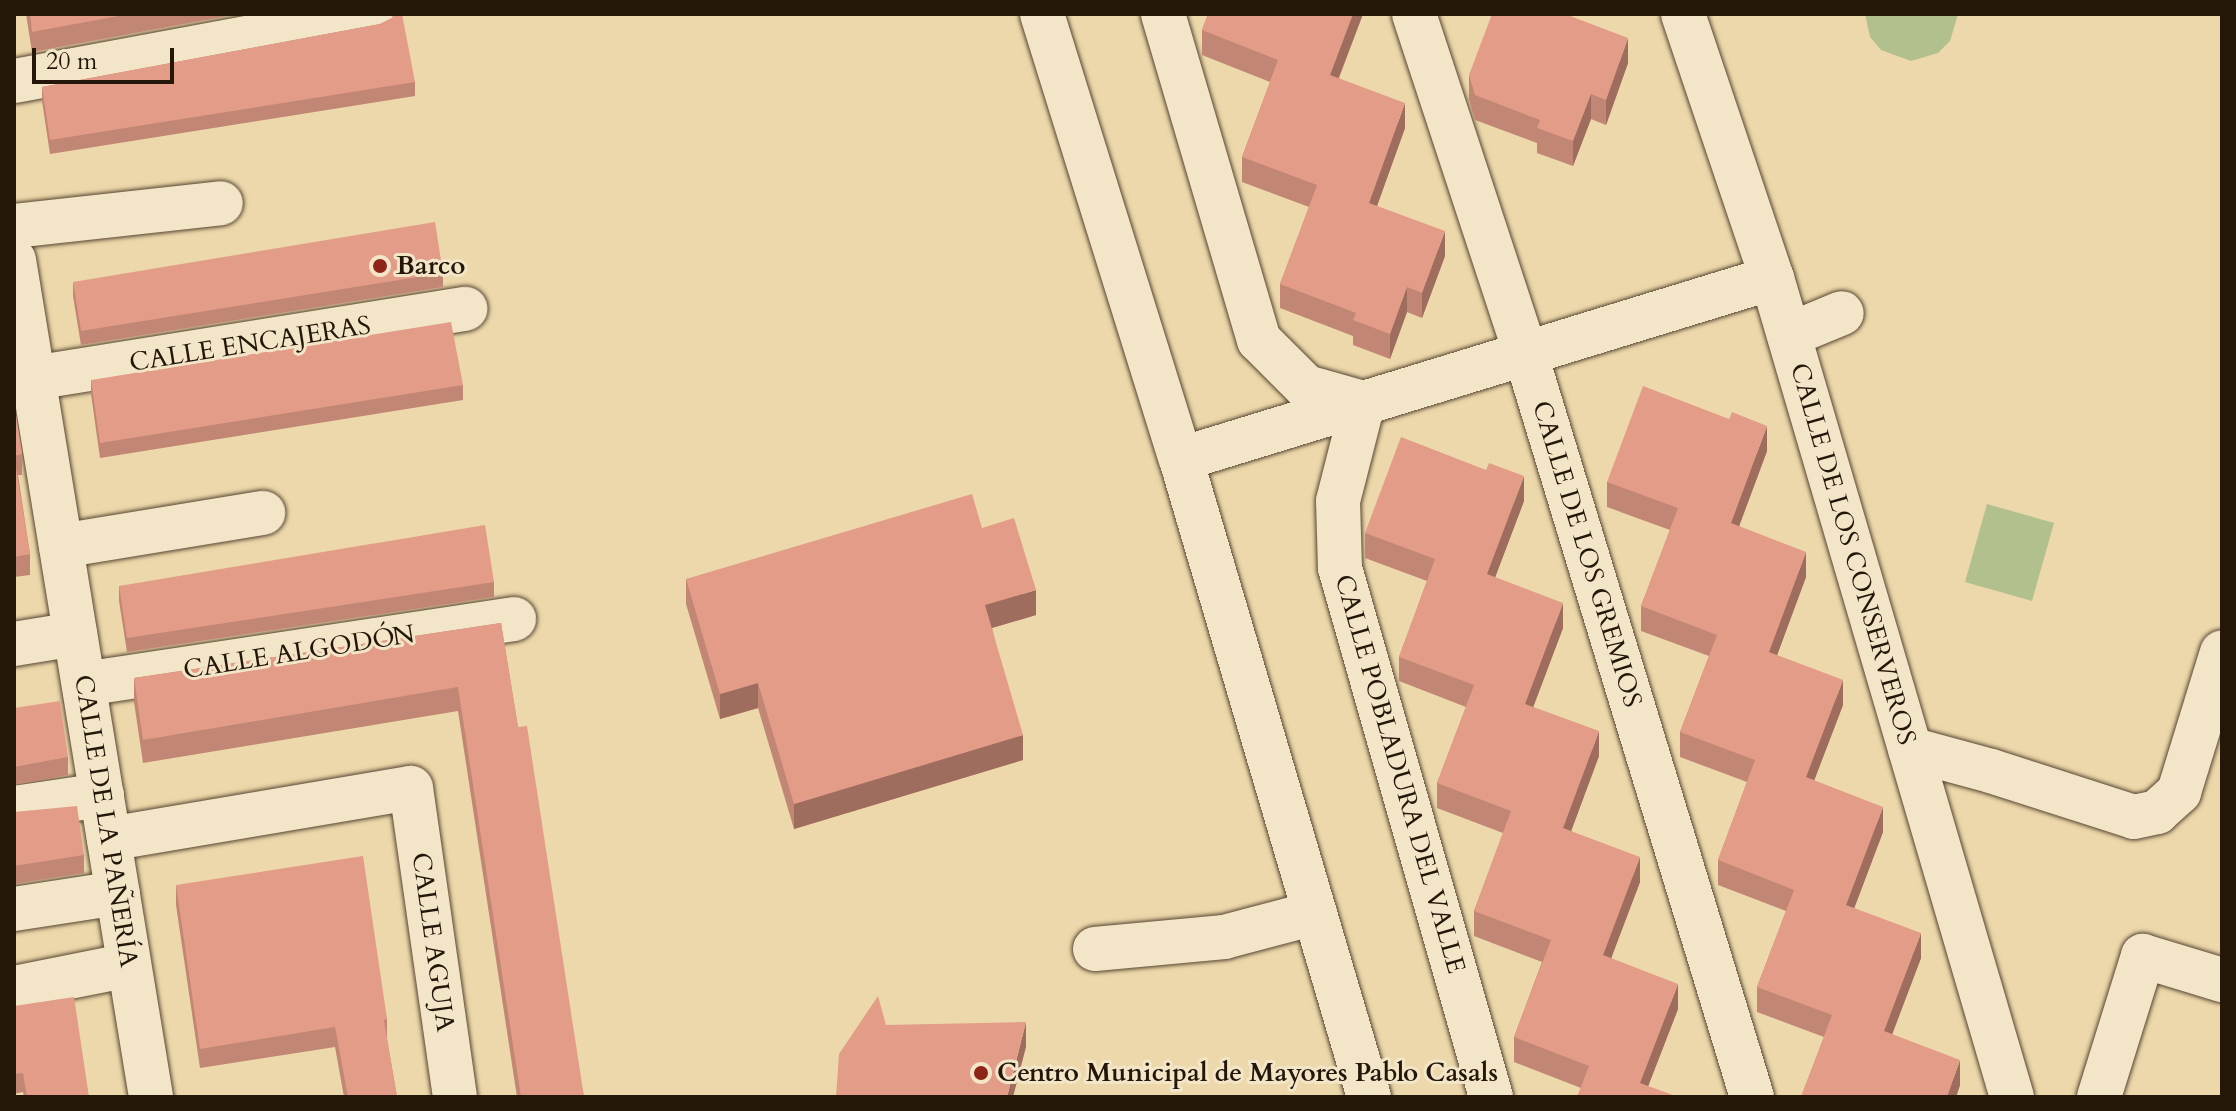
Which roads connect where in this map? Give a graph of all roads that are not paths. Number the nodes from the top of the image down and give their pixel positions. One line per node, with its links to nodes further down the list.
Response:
1 (375, 14): 6 (street)
2 (1042, 14): 17 (street)
3 (1163, 14): 16 (street)
4 (1414, 14): 15 (street, CALLE DE LOS GREMIOS)
5 (1683, 14): 10 (street, CALLE DE LOS CONSERVEROS)
6 (14, 81)
7 (221, 203): 8 (street)
8 (14, 226)
9 (14, 260): 14 (street, CALLE DE LA PAÑERÍA)
10 (1772, 278): 13 (street, CALLE DE LOS CONSERVEROS); 15 (street)
11 (466, 309): 14 (street, CALLE ENCAJERAS)
12 (1842, 313): 13 (street)
13 (1789, 335): 26 (street, CALLE DE LOS CONSERVEROS)
14 (25, 351): 18 (street, CALLE DE LA PAÑERÍA)
15 (1526, 355): 16 (street); 41 (street, CALLE DE LOS GREMIOS)
16 (1363, 403): 17 (street); 40 (street, CALLE POBLADURA DEL VALLE)
17 (1181, 459): 32 (street)
18 (32, 483): 20 (street, CALLE DE LA PAÑERÍA)
19 (263, 513): 20 (street)
20 (61, 546): 22 (street, CALLE DE LA PAÑERÍA)
21 (514, 619): 25 (street, CALLE ALGODÓN)
22 (75, 634): 23 (street); 25 (street, CALLE DE LA PAÑERÍA)
23 (14, 644)
24 (2222, 652): 26 (street)
25 (84, 684): 27 (street, CALLE DE LA PAÑERÍA)
26 (1910, 749): 42 (street, CALLE DE LOS CONSERVEROS)
27 (102, 795): 28 (street); 29 (street, CALLE DE LA PAÑERÍA)
28 (14, 808)
29 (109, 839): 30 (street, CALLE DE LA PAÑERÍA); 38 (street, CALLE AGUJA)
30 (118, 893): 31 (street); 34 (street, CALLE DE LA PAÑERÍA)
31 (14, 909)
32 (1315, 913): 33 (street); 39 (street)
33 (1095, 949)
34 (129, 965): 36 (street); 37 (street, CALLE DE LA PAÑERÍA)
35 (2222, 980): 43 (street)
36 (14, 988)
37 (151, 1097)
38 (455, 1097)
39 (1369, 1097)
40 (1491, 1097)
41 (1752, 1097)
42 (2012, 1097)
43 (2099, 1097)

